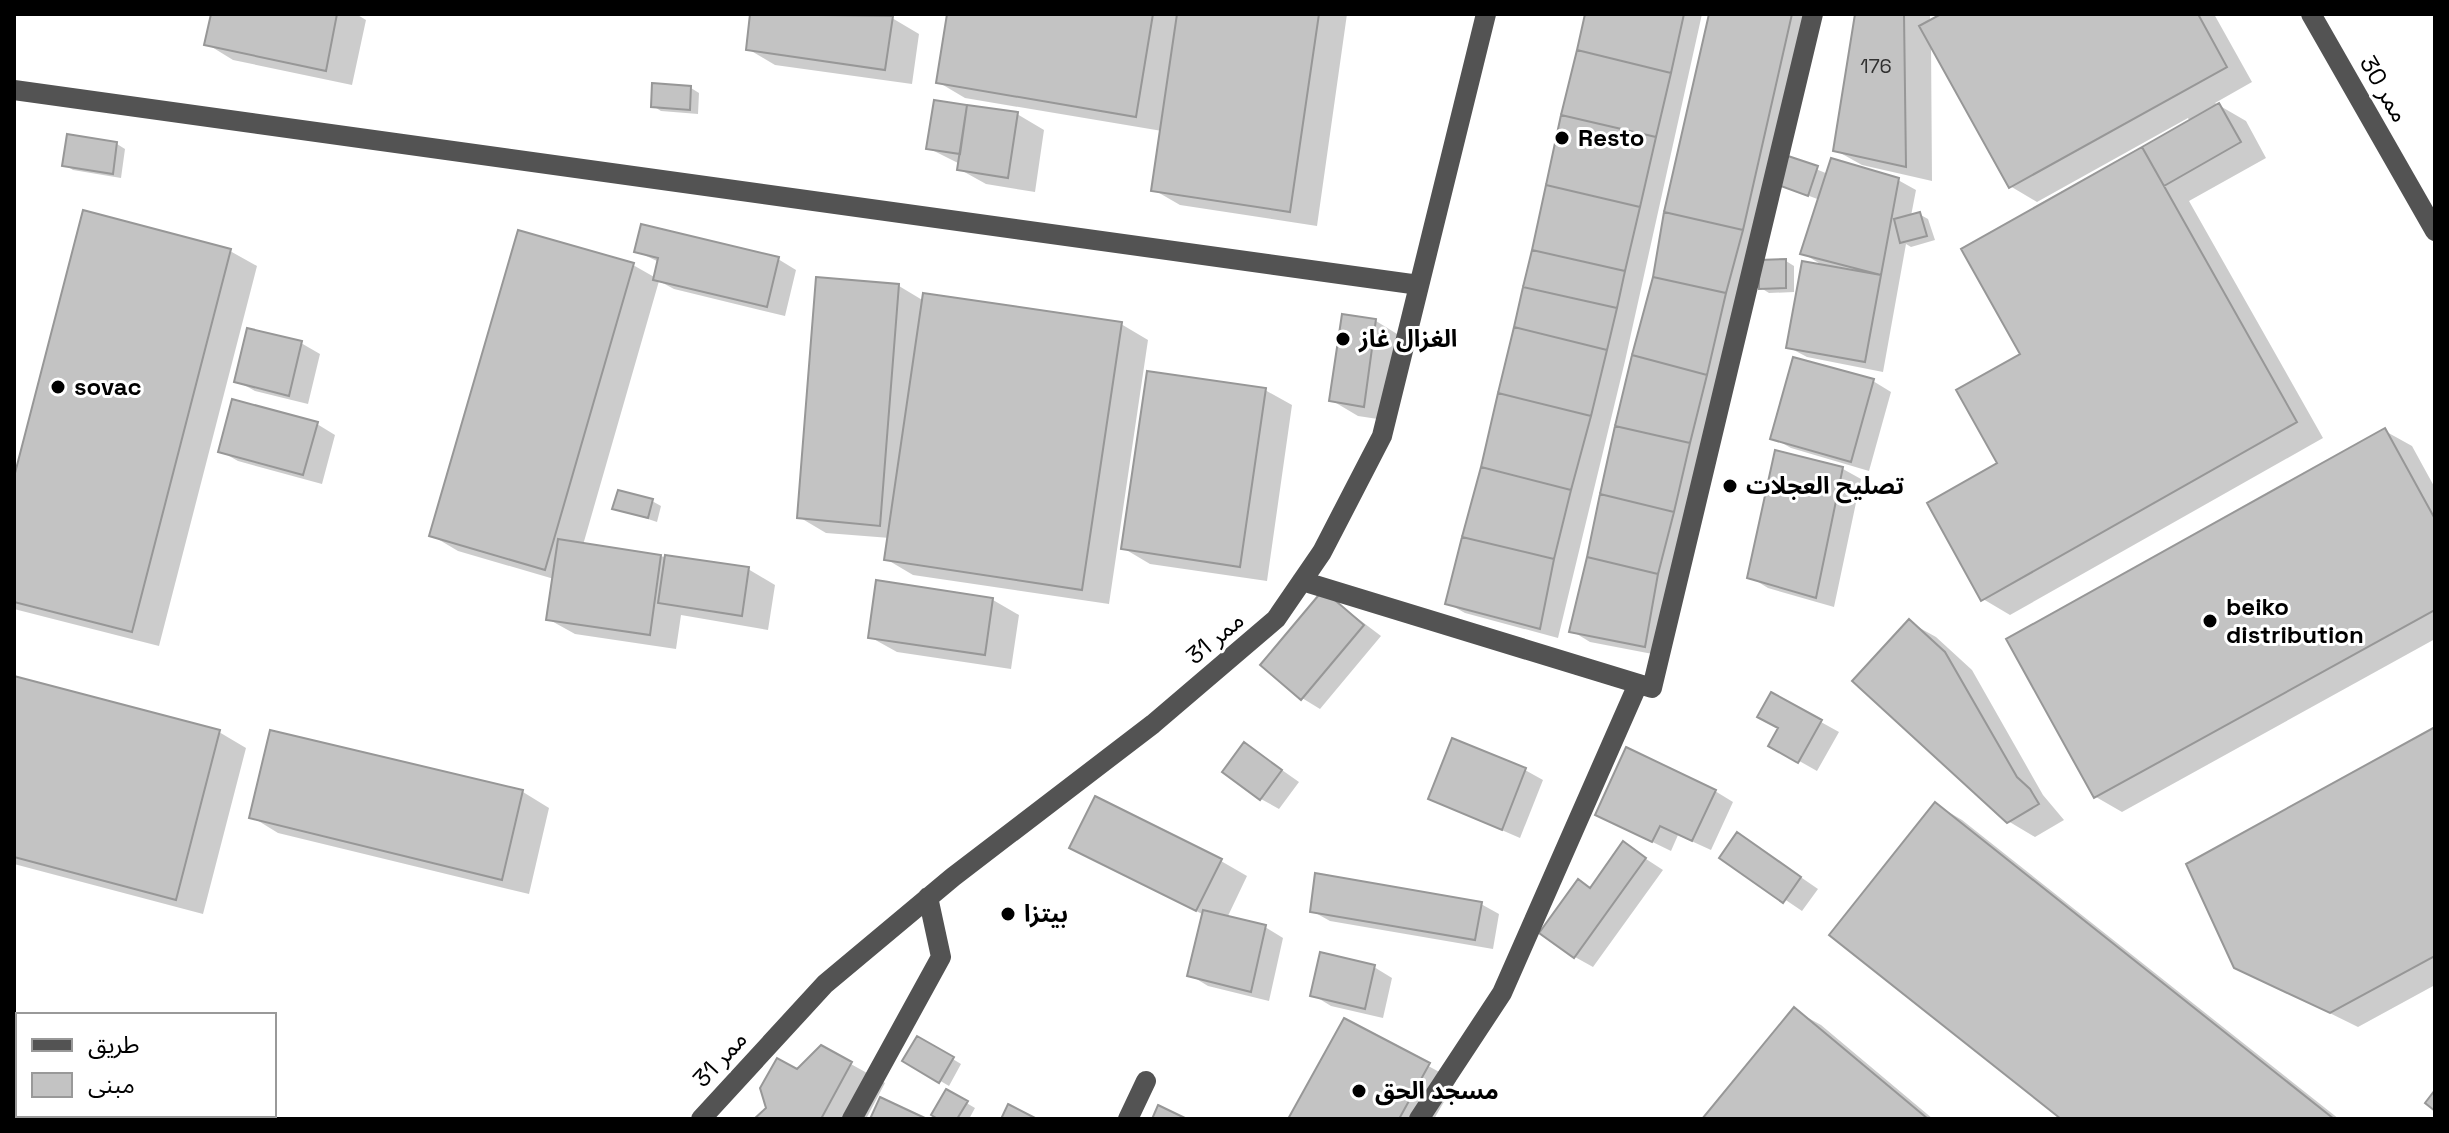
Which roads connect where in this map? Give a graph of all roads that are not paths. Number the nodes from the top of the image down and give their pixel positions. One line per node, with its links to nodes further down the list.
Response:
1 (1486, 14): 6 (street, ممر 31)
2 (1813, 14): 8 (street)
3 (2311, 14): 5 (street, ممر 30)
4 (14, 90): 6 (street)
5 (2435, 231)
6 (1419, 285): 7 (street, ممر 31)
7 (1302, 581): 8 (street); 9 (street, ممر 31)
8 (1638, 684): 14 (street)
9 (928, 897): 11 (street, ممر 31); 12 (street)
10 (1146, 1081): 13 (street)
11 (701, 1119)
12 (852, 1119)
13 (1128, 1119)
14 (1419, 1119)

